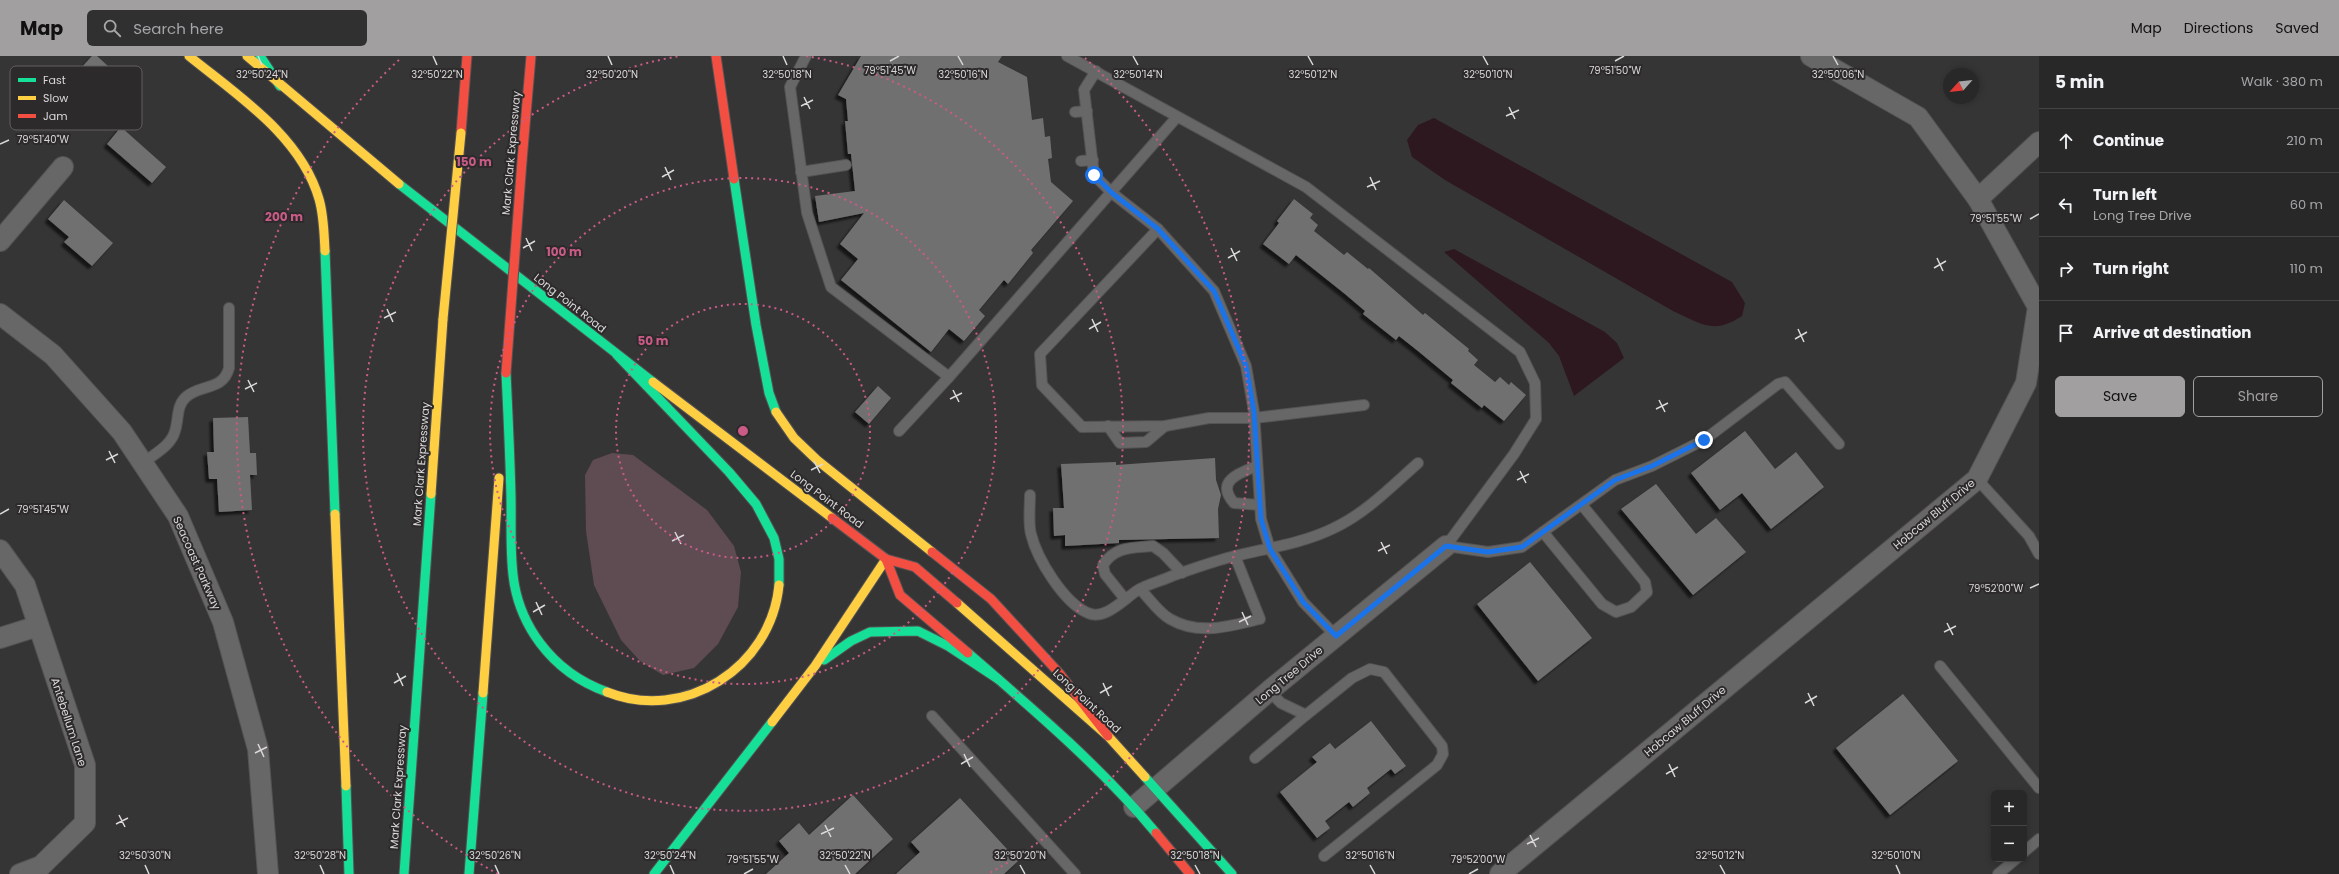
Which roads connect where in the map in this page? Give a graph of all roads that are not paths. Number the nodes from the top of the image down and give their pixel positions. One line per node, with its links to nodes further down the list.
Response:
1 (189, 56): 76 (main road)
2 (247, 56): 12 (main road, Long Point Road)
3 (260, 56): 12 (main road)
4 (460, 56): 16 (main road)
5 (467, 56): 16 (main road, Mark Clark Expressway)
6 (531, 56): 30 (main road, Mark Clark Expressway, bridge)
7 (716, 56): 65 (main road)
8 (806, 56): 22 (lane)
9 (1067, 56): 11 (lane)
10 (1810, 56): 24 (street, Hobcaw Bluff Drive)
11 (1096, 71): 13 (lane); 15 (lane)
12 (280, 86): 29 (main road, Long Point Road)
13 (1087, 110): 14 (lane); 18 (lane)
14 (1075, 112)
15 (1177, 117): 23 (lane); 47 (lane)
16 (461, 133): 77 (main road, Mark Clark Expressway, bridge)
17 (2039, 142): 24 (street)
18 (1092, 160): 19 (lane); 23 (lane)
19 (1081, 161)
20 (846, 165): 22 (lane)
21 (63, 167): 26 (street)
22 (801, 172): 31 (lane)
23 (1112, 193): 25 (lane); 31 (lane)
24 (1978, 199): 32 (street, Hobcaw Bluff Drive)
25 (1158, 229): 34 (lane); 35 (lane)
26 (0, 241)
27 (228, 308): 39 (lane)
28 (0, 314): 39 (street, Seacoast Parkway)
29 (616, 355): 30 (main road); 52 (main road, Long Point Road)
30 (506, 373): 78 (main road, Mark Clark Expressway)
31 (949, 377): 37 (lane)
32 (2032, 386): 42 (street, Hobcaw Bluff Drive)
33 (1364, 405): 34 (lane)
34 (1254, 418): 36 (lane); 41 (lane)
35 (1108, 426): 36 (lane); 36 (lane)
36 (1166, 426)
37 (899, 432)
38 (1839, 444): 45 (lane)
39 (142, 463): 75 (street, Seacoast Parkway)
40 (1418, 463): 48 (lane)
41 (1257, 466): 44 (lane); 44 (lane)
42 (1977, 479): 50 (lane); 83 (street, Hobcaw Bluff Drive)
43 (1030, 495): 55 (lane)
44 (1260, 505): 48 (lane)
45 (1582, 505): 46 (lane); 46 (lane)
46 (1543, 532): 47 (lane)
47 (1446, 546): 57 (street, Long Tree Drive)
48 (1270, 549): 51 (lane); 57 (lane)
49 (0, 550): 56 (street, Antebellum Lane)
50 (2039, 554)
51 (1235, 556): 53 (lane); 54 (lane)
52 (886, 559): 59 (main road); 61 (main road); 65 (main road, Long Point Road)
53 (1182, 573): 54 (lane); 55 (lane)
54 (1140, 589): 55 (lane)
55 (1125, 599)
56 (38, 626): 58 (street); 74 (street, Antebellum Lane)
57 (1336, 636): 62 (street, Long Tree Drive)
58 (0, 638)
59 (815, 666): 61 (main road); 79 (main road)
60 (1940, 666): 68 (lane)
61 (998, 679): 69 (main road)
62 (1269, 691): 63 (lane); 67 (street, Long Tree Drive)
63 (1306, 715): 66 (lane); 72 (lane)
64 (932, 716): 80 (lane)
65 (1108, 736): 67 (main road, Long Point Road)
66 (1255, 758)
67 (1156, 787): 69 (street, Long Tree Drive); 82 (main road, Long Point Road)
68 (2039, 788)
69 (1134, 807): 81 (main road)
70 (2039, 840): 71 (lane)
71 (2027, 850)
72 (1324, 856)
73 (2012, 862): 84 (lane)
74 (20, 874)
75 (268, 874)
76 (349, 874)
77 (404, 874)
78 (469, 874)
79 (654, 874)
80 (1075, 874)
81 (1190, 874)
82 (1232, 874)
83 (1500, 874)
84 (1998, 874)

